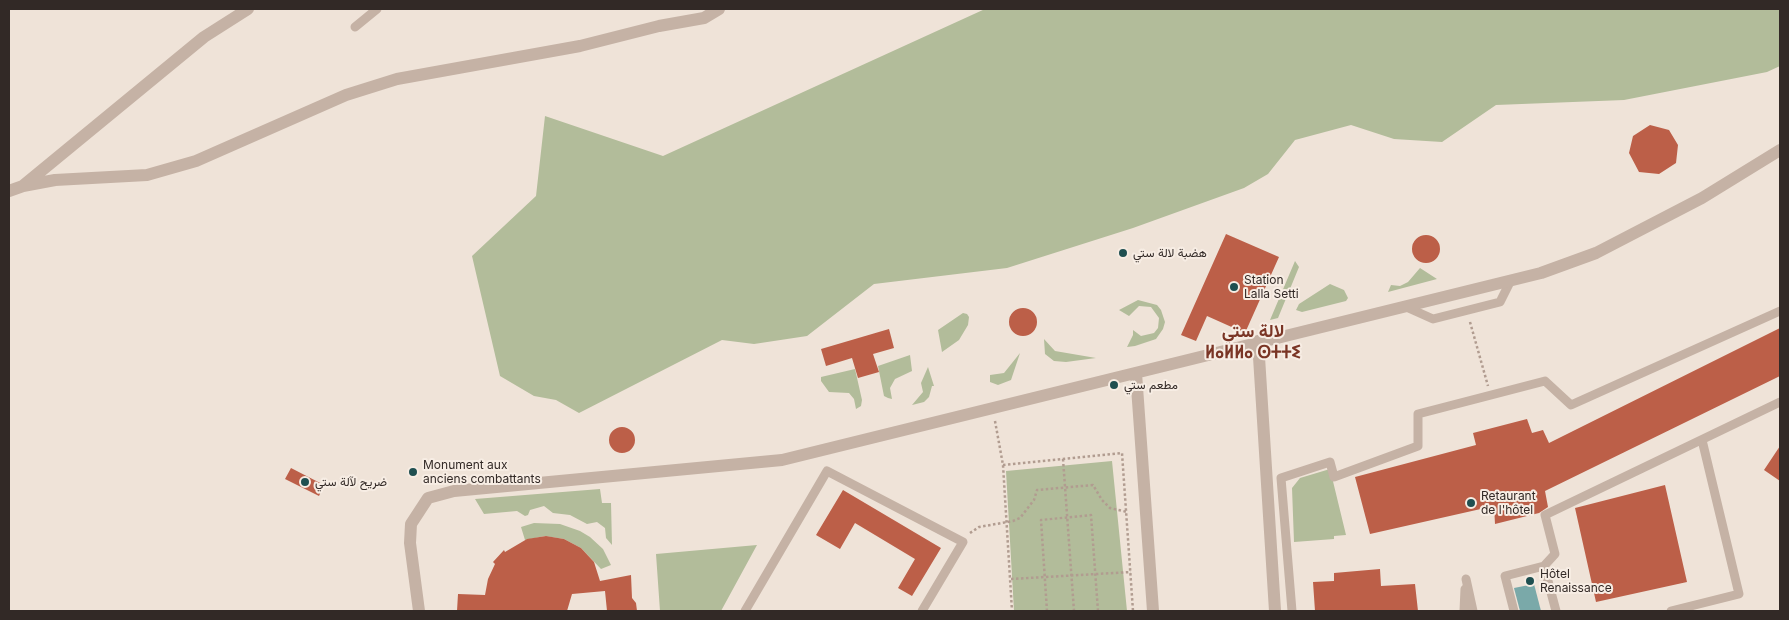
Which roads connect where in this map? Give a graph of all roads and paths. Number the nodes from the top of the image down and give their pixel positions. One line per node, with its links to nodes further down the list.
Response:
1 (248, 9): 6 (street)
2 (377, 9): 4 (lane)
3 (719, 9): 6 (street)
4 (355, 27)
5 (1780, 150): 8 (street)
6 (23, 186): 7 (street)
7 (9, 191)
8 (1511, 280): 9 (street); 10 (lane)
9 (1404, 306): 10 (lane); 12 (street)
10 (1467, 310): 14 (path)
11 (1780, 311): 14 (lane)
12 (1258, 341): 13 (street); 40 (street)
13 (1136, 373): 16 (street); 39 (street)
14 (1491, 395): 41 (lane)
15 (1780, 402): 17 (lane)
16 (993, 408): 19 (path); 31 (street)
17 (1702, 440): 25 (lane); 46 (lane)
18 (1063, 459): 19 (path); 20 (path); 21 (path)
19 (1003, 465): 23 (path)
20 (1065, 488): 21 (path); 22 (path); 23 (path)
21 (1127, 512): 26 (path)
22 (1067, 517): 27 (path); 28 (path); 29 (path)
23 (1006, 522): 24 (path); 30 (path)
24 (963, 542): 32 (lane); 33 (lane)
25 (1544, 566): 44 (lane); 45 (lane)
26 (1131, 572): 27 (path); 38 (path)
27 (1095, 574): 28 (path); 37 (path)
28 (1071, 576): 29 (path); 36 (path)
29 (1044, 577): 30 (path); 35 (path)
30 (1011, 579): 34 (path)
31 (419, 611)
32 (745, 611)
33 (922, 611)
34 (1012, 611)
35 (1047, 611)
36 (1074, 611)
37 (1098, 611)
38 (1133, 611)
39 (1153, 611)
40 (1275, 611)
41 (1292, 611)
42 (1464, 611): 43 (lane)
43 (1473, 611)
44 (1514, 611)
45 (1556, 611)
46 (1671, 611)

